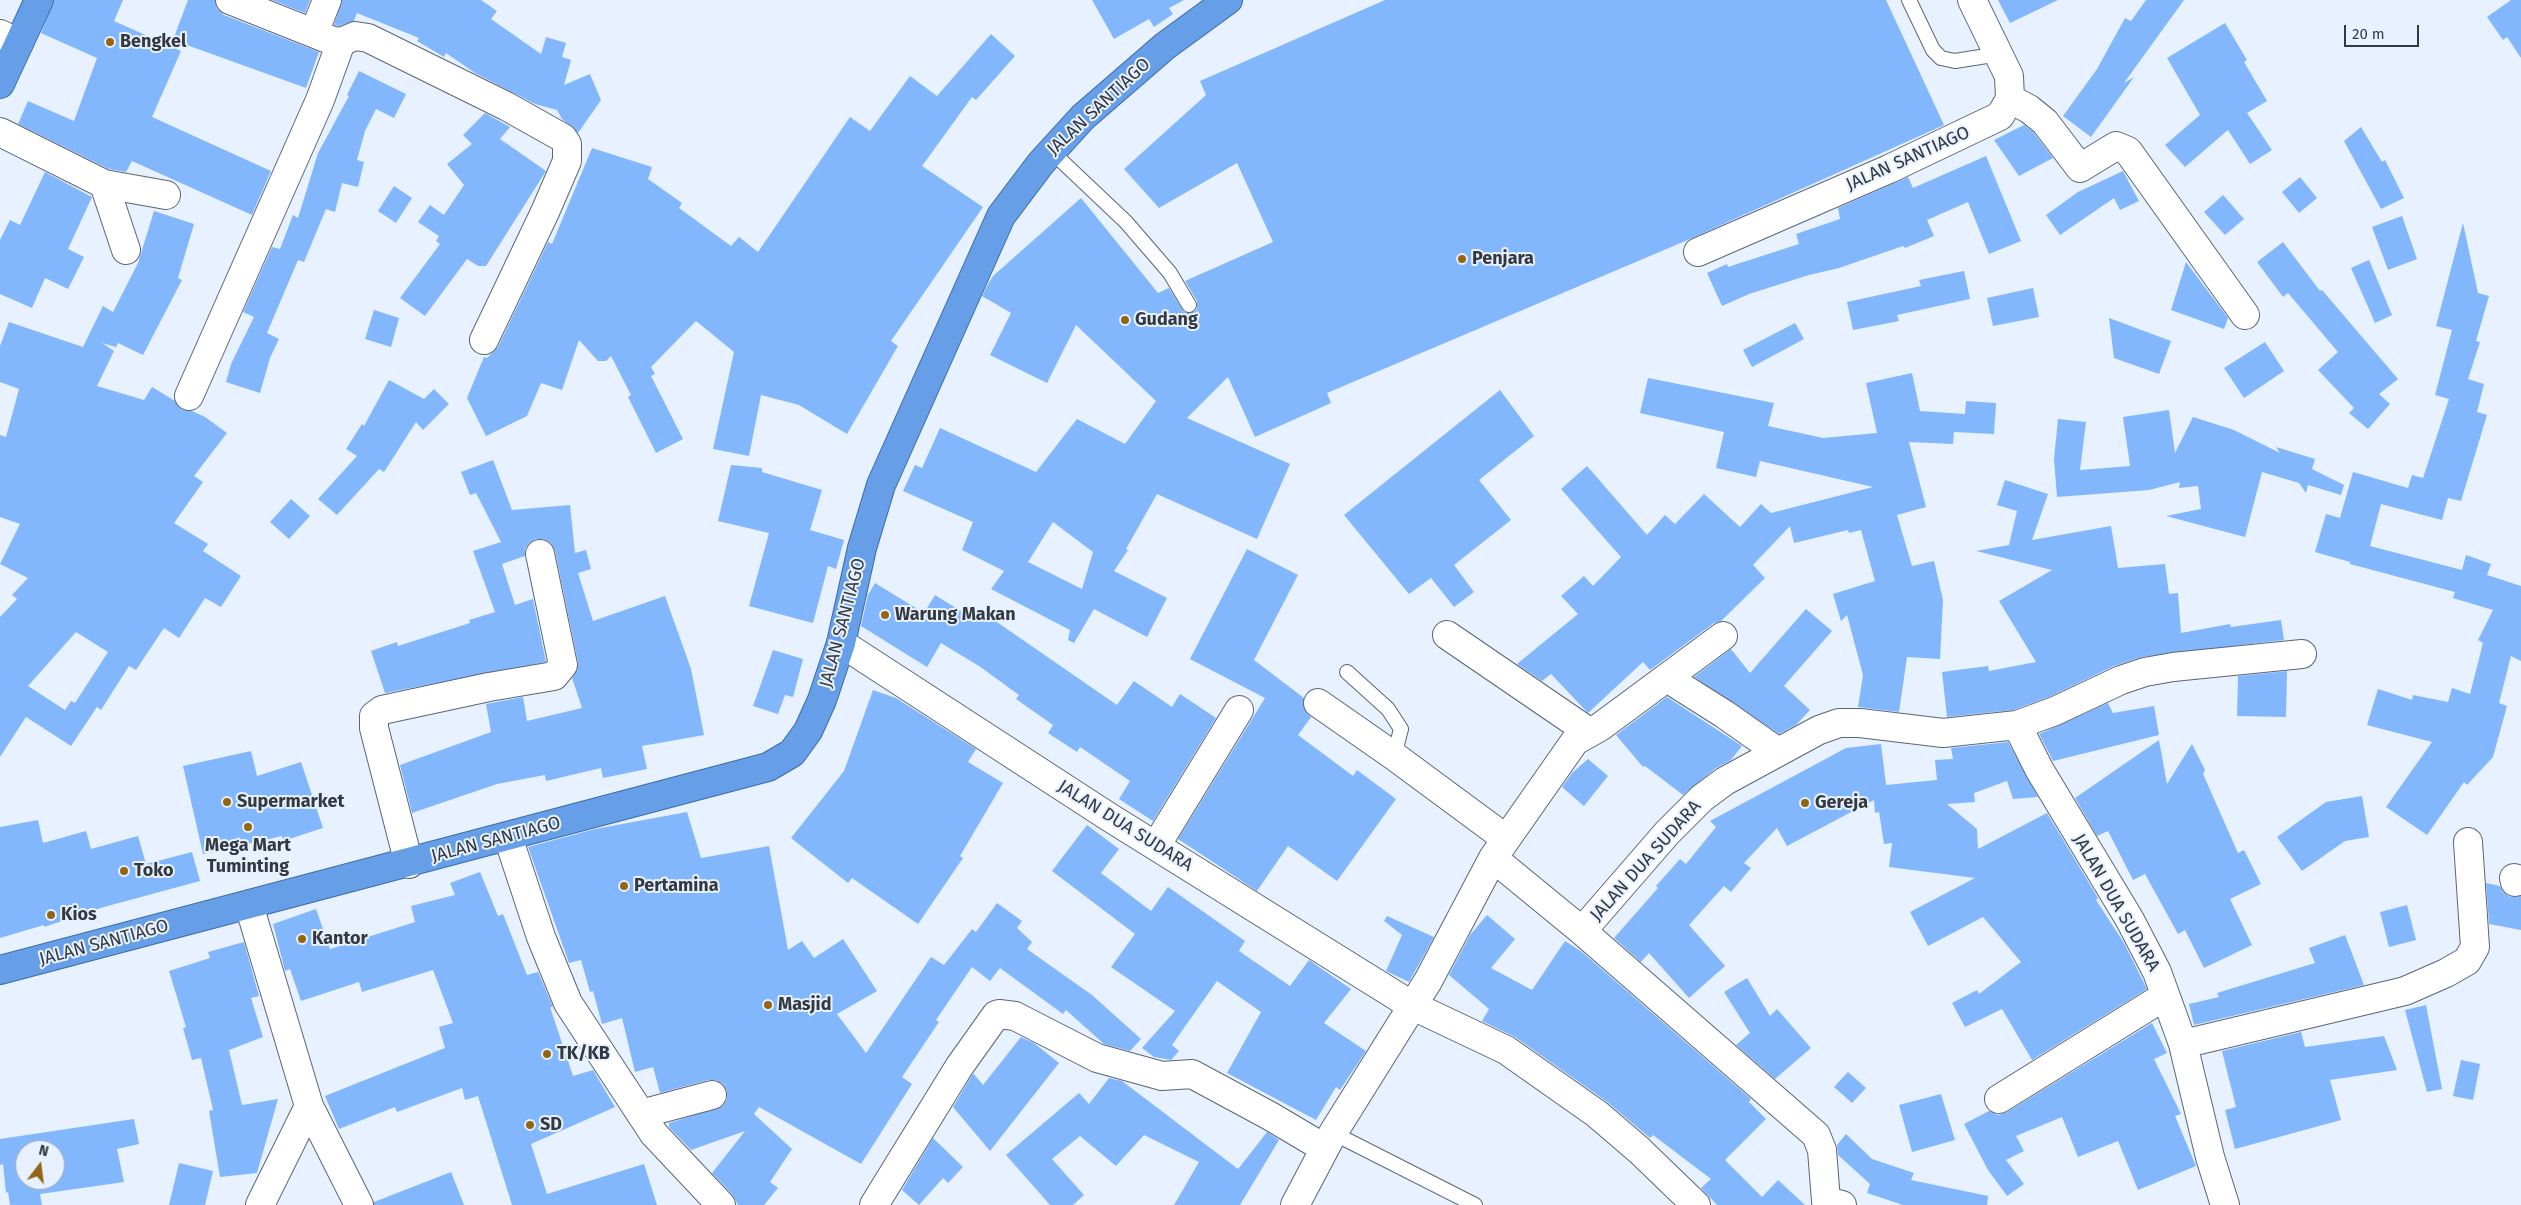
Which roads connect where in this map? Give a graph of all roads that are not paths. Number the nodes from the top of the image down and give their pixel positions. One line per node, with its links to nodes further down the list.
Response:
1 (39, 0): 8 (highway)
2 (230, 0): 7 (street)
3 (327, 0): 7 (street)
4 (1228, 0): 14 (highway, JALAN SANTIAGO)
5 (1910, 0): 10 (lane)
6 (1972, 0): 10 (street)
7 (314, 33): 9 (street)
8 (10, 38): 11 (highway)
9 (341, 42): 21 (street); 22 (street)
10 (1999, 54): 12 (street)
11 (0, 84)
12 (2010, 99): 18 (street, JALAN SANTIAGO); 20 (street)
13 (0, 132): 15 (street)
14 (1051, 151): 19 (lane); 26 (highway, JALAN SANTIAGO)
15 (104, 184): 16 (street); 17 (street)
16 (166, 194)
17 (126, 250)
18 (1698, 252)
19 (1189, 305)
20 (2245, 315)
21 (484, 340)
22 (188, 396)
23 (540, 554): 40 (street)
24 (1447, 635): 33 (street)
25 (1723, 636): 29 (street)
26 (841, 643): 36 (highway, JALAN SANTIAGO); 38 (street, JALAN DUA SUDARA)
27 (2302, 654): 32 (street, JALAN DUA SUDARA)
28 (1347, 672): 35 (lane)
29 (1667, 678): 33 (street); 34 (street)
30 (1318, 703): 35 (street, JALAN DUA SUDARA)
31 (1239, 710): 38 (street)
32 (2017, 725): 34 (street, JALAN DUA SUDARA); 44 (street, JALAN DUA SUDARA)
33 (1589, 732): 39 (street)
34 (1778, 752): 42 (street, JALAN DUA SUDARA)
35 (1394, 756): 39 (street, JALAN DUA SUDARA)
36 (508, 837): 40 (highway, JALAN SANTIAGO); 50 (street)
37 (2468, 842): 46 (street)
38 (1156, 846): 45 (street, JALAN DUA SUDARA)
39 (1499, 848): 42 (street, JALAN DUA SUDARA); 45 (street)
40 (409, 864): 41 (highway, JALAN SANTIAGO)
41 (249, 905): 43 (highway, JALAN SANTIAGO); 49 (street)
42 (1582, 931): 59 (street)
43 (0, 970)
44 (2165, 996): 46 (street, JALAN DUA SUDARA); 48 (street)
45 (1411, 1005): 51 (street); 58 (street, JALAN DUA SUDARA)
46 (2183, 1044): 60 (street, JALAN DUA SUDARA)
47 (712, 1095): 50 (street)
48 (1999, 1099)
49 (309, 1106): 52 (street); 53 (street)
50 (641, 1114): 54 (street)
51 (1329, 1141): 55 (street); 56 (street); 57 (lane)
52 (260, 1205)
53 (359, 1205)
54 (721, 1205)
55 (874, 1205)
56 (1295, 1205)
57 (1474, 1205)
58 (1696, 1205)
59 (1842, 1205)
60 (2225, 1205)

